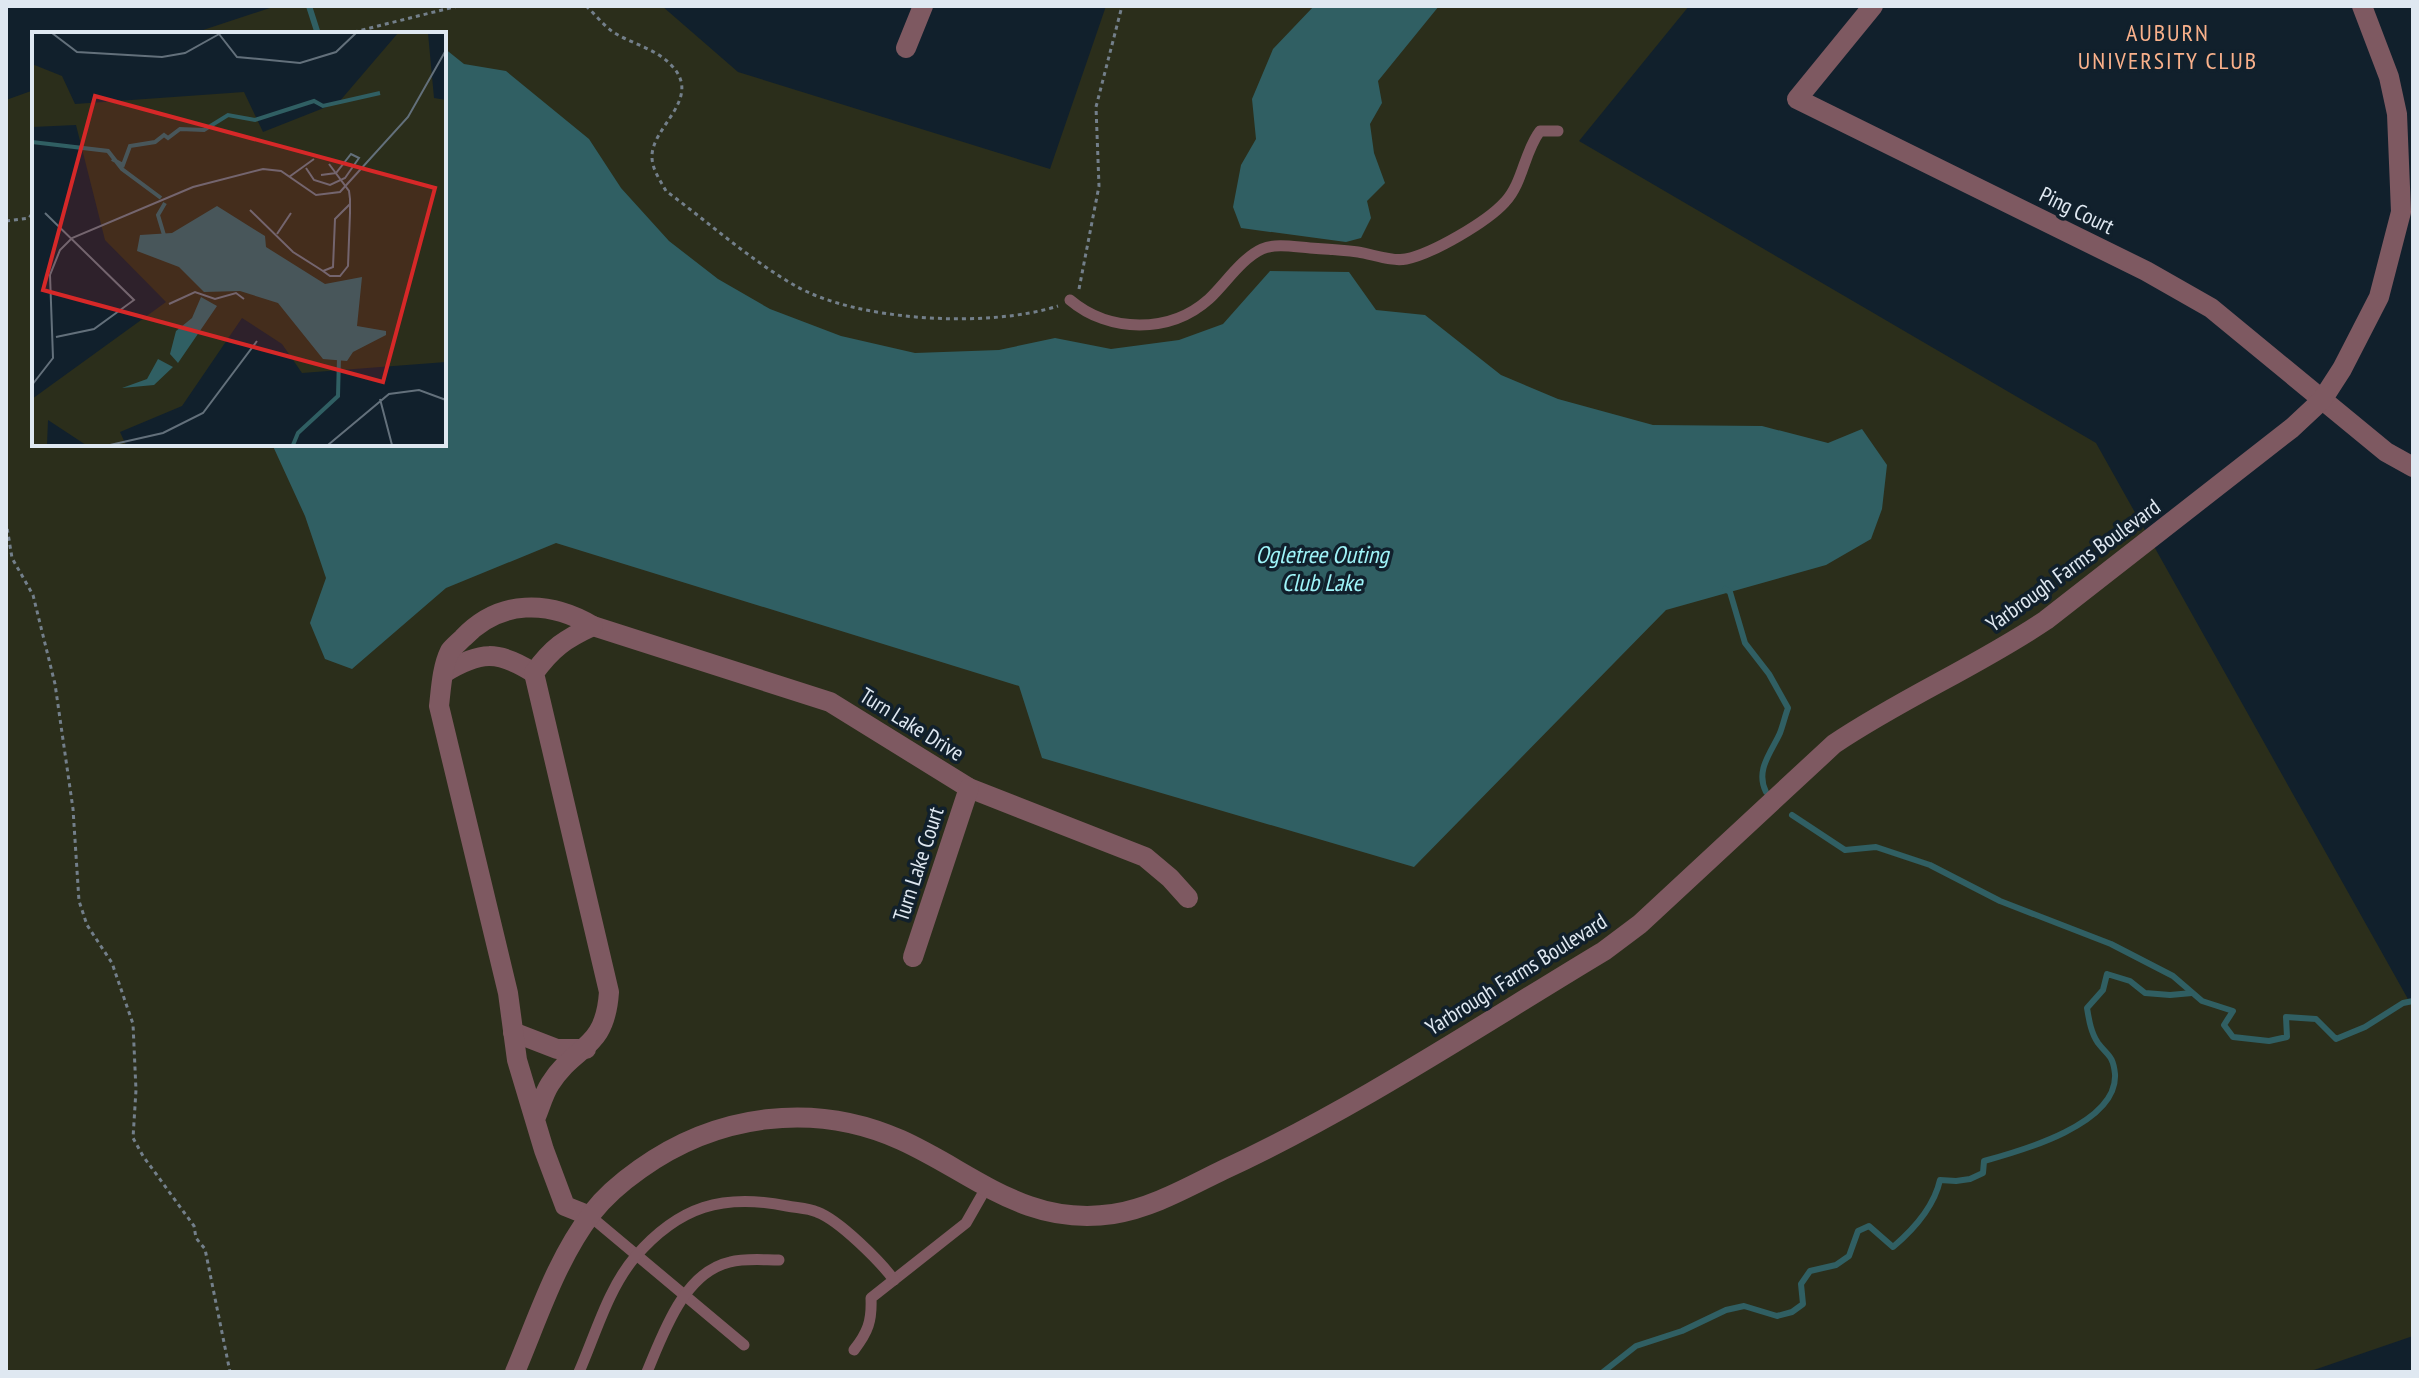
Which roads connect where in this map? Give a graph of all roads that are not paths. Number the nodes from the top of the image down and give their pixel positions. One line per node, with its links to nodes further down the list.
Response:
1 (923, 6): 4 (street)
2 (1873, 6): 7 (street, Ping Court)
3 (2362, 6): 7 (street, Yarbrough Farms Boulevard)
4 (906, 48)
5 (1558, 131): 6 (lane)
6 (1070, 300)
7 (2322, 400): 8 (street, Ping Court); 18 (street, Yarbrough Farms Boulevard)
8 (2413, 467)
9 (593, 626): 10 (street, Turn Lake Drive); 11 (street); 12 (street, Turn Lake Drive)
10 (444, 673): 11 (street); 15 (street, Turn Lake Drive)
11 (534, 673): 16 (street)
12 (969, 788): 13 (street, Turn Lake Drive); 14 (street, Turn Lake Court)
13 (1188, 898)
14 (913, 957)
15 (513, 1032): 16 (street); 17 (street, Turn Lake Drive)
16 (586, 1049): 17 (street)
17 (535, 1119): 19 (street, Turn Lake Drive)
18 (986, 1188): 19 (street, Yarbrough Farms Boulevard); 22 (lane)
19 (590, 1216): 20 (lane); 26 (street, Yarbrough Farms Boulevard)
20 (637, 1256): 22 (lane); 23 (lane); 27 (lane)
21 (779, 1260): 23 (lane)
22 (894, 1280): 25 (lane)
23 (684, 1296): 24 (lane); 28 (lane)
24 (744, 1345)
25 (854, 1350)
26 (515, 1372)
27 (579, 1372)
28 (647, 1372)

